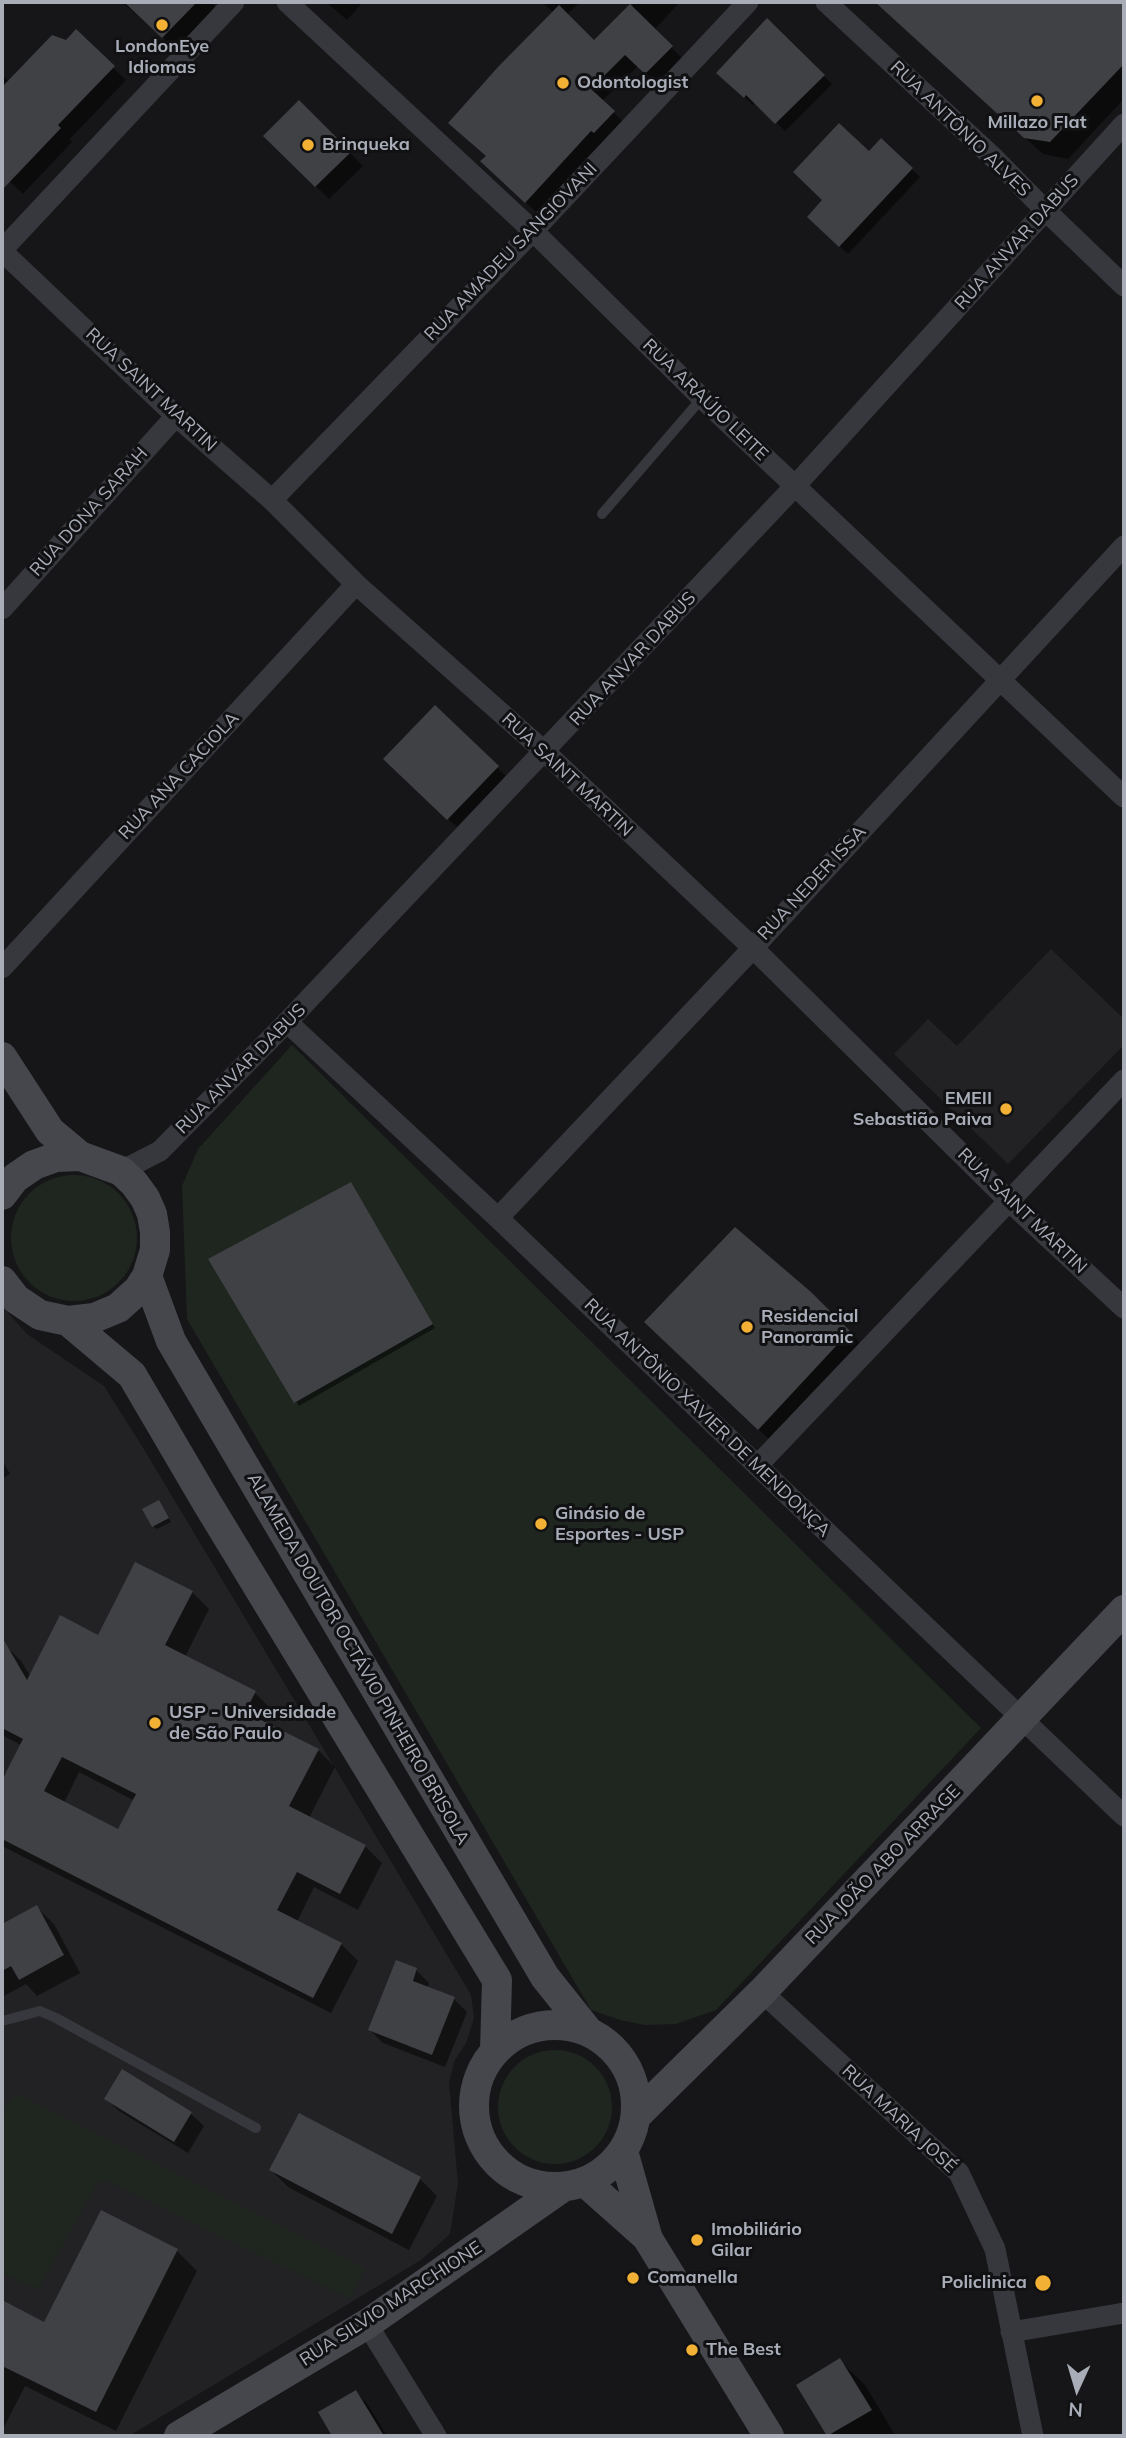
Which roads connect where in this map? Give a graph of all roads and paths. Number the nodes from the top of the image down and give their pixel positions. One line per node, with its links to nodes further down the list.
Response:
1 (234, 2): 8 (street)
2 (286, 2): 7 (street, RUA ARAÚJO LEITE)
3 (748, 2): 7 (street, RUA AMADEU SANGIOVANI)
4 (826, 2): 6 (street, RUA ANTÔNIO ALVES)
5 (1124, 124): 6 (street, RUA ANVAR DABUS)
6 (1045, 210): 9 (street, RUA ANTÔNIO ALVES); 12 (street, RUA ANVAR DABUS)
7 (533, 231): 10 (street, RUA ARAÚJO LEITE); 13 (street, RUA AMADEU SANGIOVANI)
8 (2, 250): 11 (street, RUA SAINT MARTIN)
9 (1124, 286)
10 (702, 398): 12 (street, RUA ARAÚJO LEITE); 14 (lane)
11 (176, 416): 13 (street, RUA SAINT MARTIN); 17 (street, RUA DONA SARAH)
12 (795, 486): 18 (street, RUA ARAÚJO LEITE); 19 (street, RUA ANVAR DABUS)
13 (272, 500): 16 (street, RUA SAINT MARTIN)
14 (602, 514)
15 (1124, 546): 18 (street, RUA NEDER ISSA)
16 (356, 584): 19 (street, RUA SAINT MARTIN); 22 (street, RUA ANA CACIOLA)
17 (2, 609)
18 (999, 680): 20 (street, RUA ARAÚJO LEITE); 21 (street, RUA NEDER ISSA)
19 (545, 752): 21 (street, RUA SAINT MARTIN); 23 (street, RUA ANVAR DABUS)
20 (1124, 797)
21 (752, 948): 29 (street, RUA SAINT MARTIN); 30 (street, RUA NEDER ISSA)
22 (2, 968)
23 (287, 1023): 27 (street, RUA ANVAR DABUS); 30 (street, RUA ANTÔNIO XAVIER DE MENDONÇA)
24 (2, 1057): 26 (street, ALAMEDA DOUTOR OCTÁVIO PINHEIRO BRISOLA)
25 (1124, 1080): 29 (street)
26 (80, 1156): 27 (street, ALAMEDA DOUTOR OCTÁVIO PINHEIRO BRISOLA); 28 (street, ALAMEDA DOUTOR OCTÁVIO PINHEIRO BRISOLA)
27 (121, 1171): 31 (street, ALAMEDA DOUTOR OCTÁVIO PINHEIRO BRISOLA)
28 (5, 1187)
29 (1009, 1201): 33 (street, RUA SAINT MARTIN); 35 (street)
30 (498, 1218): 35 (street, RUA ANTÔNIO XAVIER DE MENDONÇA)
31 (147, 1276): 34 (street, ALAMEDA DOUTOR OCTÁVIO PINHEIRO BRISOLA); 41 (street, ALAMEDA DOUTOR OCTÁVIO PINHEIRO BRISOLA)
32 (2, 1281): 34 (street, ALAMEDA DOUTOR OCTÁVIO PINHEIRO BRISOLA)
33 (1124, 1308)
34 (68, 1321): 42 (street, ALAMEDA DOUTOR OCTÁVIO PINHEIRO BRISOLA)
35 (757, 1466): 37 (street, RUA ANTÔNIO XAVIER DE MENDONÇA)
36 (1124, 1610): 37 (street, RUA JOÃO ABO ARRAGE)
37 (1021, 1719): 38 (street, RUA ANTÔNIO XAVIER DE MENDONÇA); 39 (street, RUA JOÃO ABO ARRAGE)
38 (1124, 1816)
39 (762, 1992): 43 (street, RUA JOÃO ABO ARRAGE); 50 (street, RUA MARIA JOSÉ)
40 (2, 2021): 44 (lane)
41 (588, 2031): 42 (street, ALAMEDA DOUTOR OCTÁVIO PINHEIRO BRISOLA); 43 (street, ALAMEDA DOUTOR OCTÁVIO PINHEIRO BRISOLA)
42 (495, 2051): 46 (street, ALAMEDA DOUTOR OCTÁVIO PINHEIRO BRISOLA)
43 (637, 2115): 45 (street, ALAMEDA DOUTOR OCTÁVIO PINHEIRO BRISOLA)
44 (256, 2128)
45 (623, 2151): 46 (street, ALAMEDA DOUTOR OCTÁVIO PINHEIRO BRISOLA); 47 (street)
46 (574, 2185): 47 (street); 49 (street, RUA SILVIO MARCHIONE)
47 (648, 2239): 53 (street)
48 (1124, 2313): 50 (street)
49 (367, 2324): 51 (street, RUA SILVIO MARCHIONE); 52 (street)
50 (1011, 2332): 54 (street, RUA MARIA JOSÉ)
51 (179, 2436)
52 (436, 2436)
53 (769, 2436)
54 (1032, 2436)

